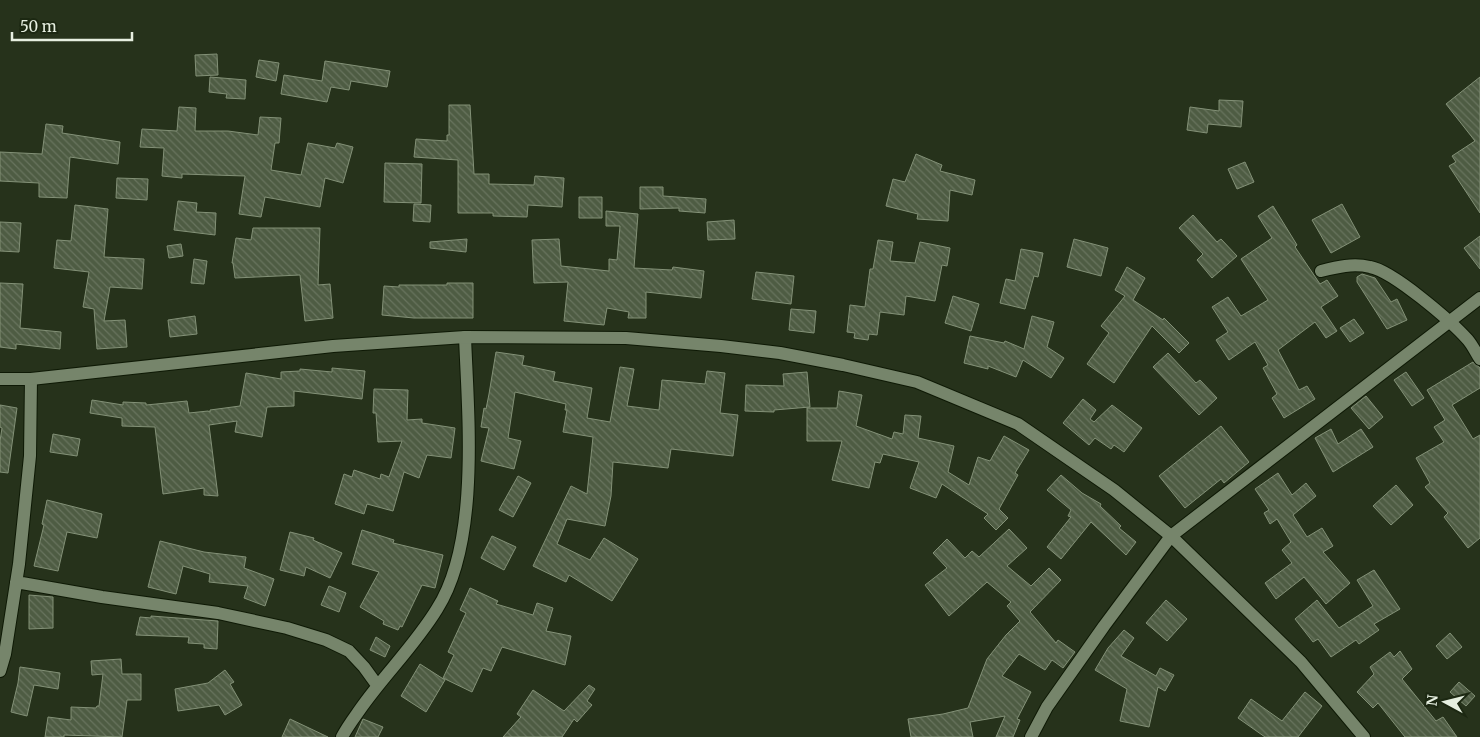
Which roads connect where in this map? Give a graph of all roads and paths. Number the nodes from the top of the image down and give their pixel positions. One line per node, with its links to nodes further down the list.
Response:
1 (1321, 271): 3 (street)
2 (1480, 298): 3 (street)
3 (1450, 321): 5 (street); 8 (street)
4 (465, 337): 7 (street); 8 (street); 11 (street)
5 (1480, 359)
6 (0, 379): 7 (street)
7 (31, 379): 9 (street)
8 (1171, 536): 13 (street); 14 (street)
9 (16, 582): 10 (street); 11 (street)
10 (0, 671)
11 (377, 685): 12 (street)
12 (342, 737)
13 (1031, 737)
14 (1364, 737)

